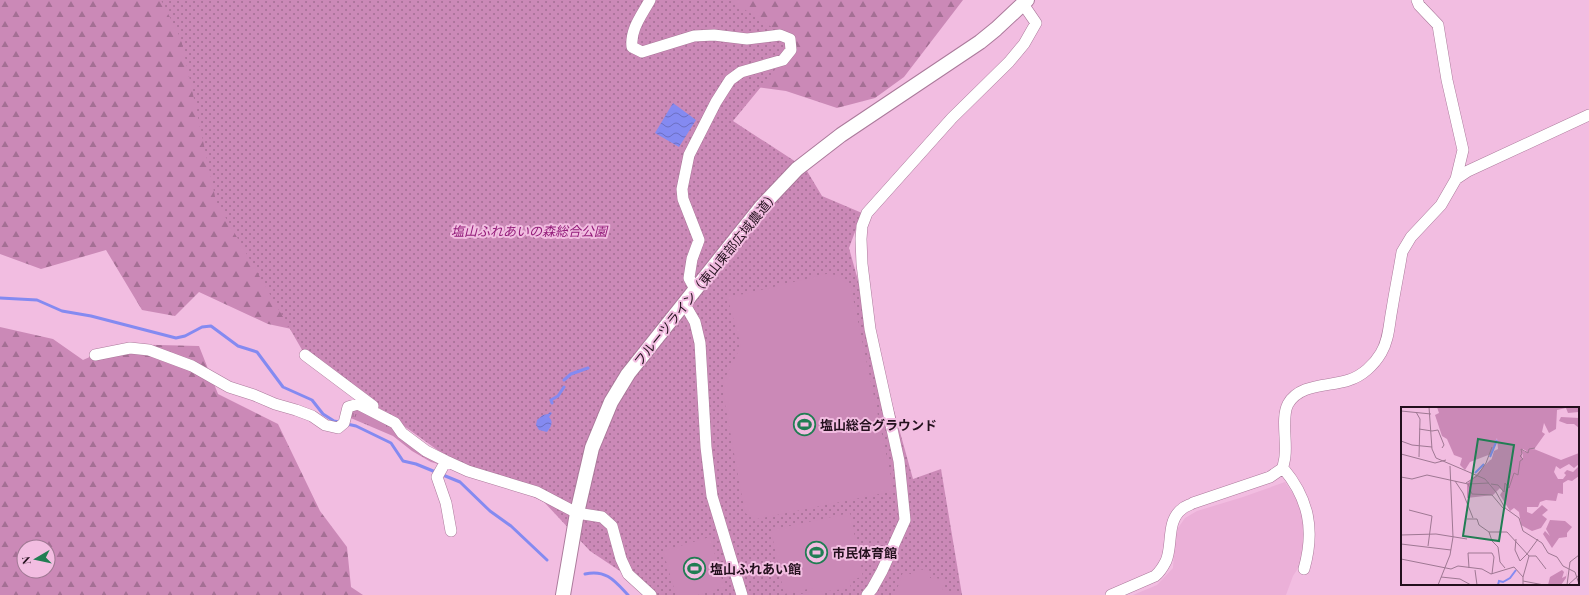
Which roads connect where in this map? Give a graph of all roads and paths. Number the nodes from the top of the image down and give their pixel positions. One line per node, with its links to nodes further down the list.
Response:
1 (650, 0): 6 (street)
2 (1417, 0): 5 (street)
3 (1025, 2): 6 (street, フルーツライン（東山東部広域農道）); 19 (street)
4 (1589, 115): 5 (street)
5 (1456, 179): 12 (street)
6 (696, 289): 7 (street, フルーツライン（東山東部広域農道）)
7 (684, 304): 13 (street, フルーツライン（東山東部広域農道）); 18 (street)
8 (95, 355): 10 (street)
9 (305, 355): 10 (street)
10 (395, 424): 11 (street)
11 (444, 464): 13 (street); 14 (street)
12 (1282, 468): 15 (street); 20 (street)
13 (577, 513): 16 (street, フルーツライン（東山東部広域農道）); 17 (street)
14 (451, 530)
15 (1304, 569)
16 (563, 595)
17 (652, 595)
18 (742, 595)
19 (867, 595)
20 (1111, 595)

